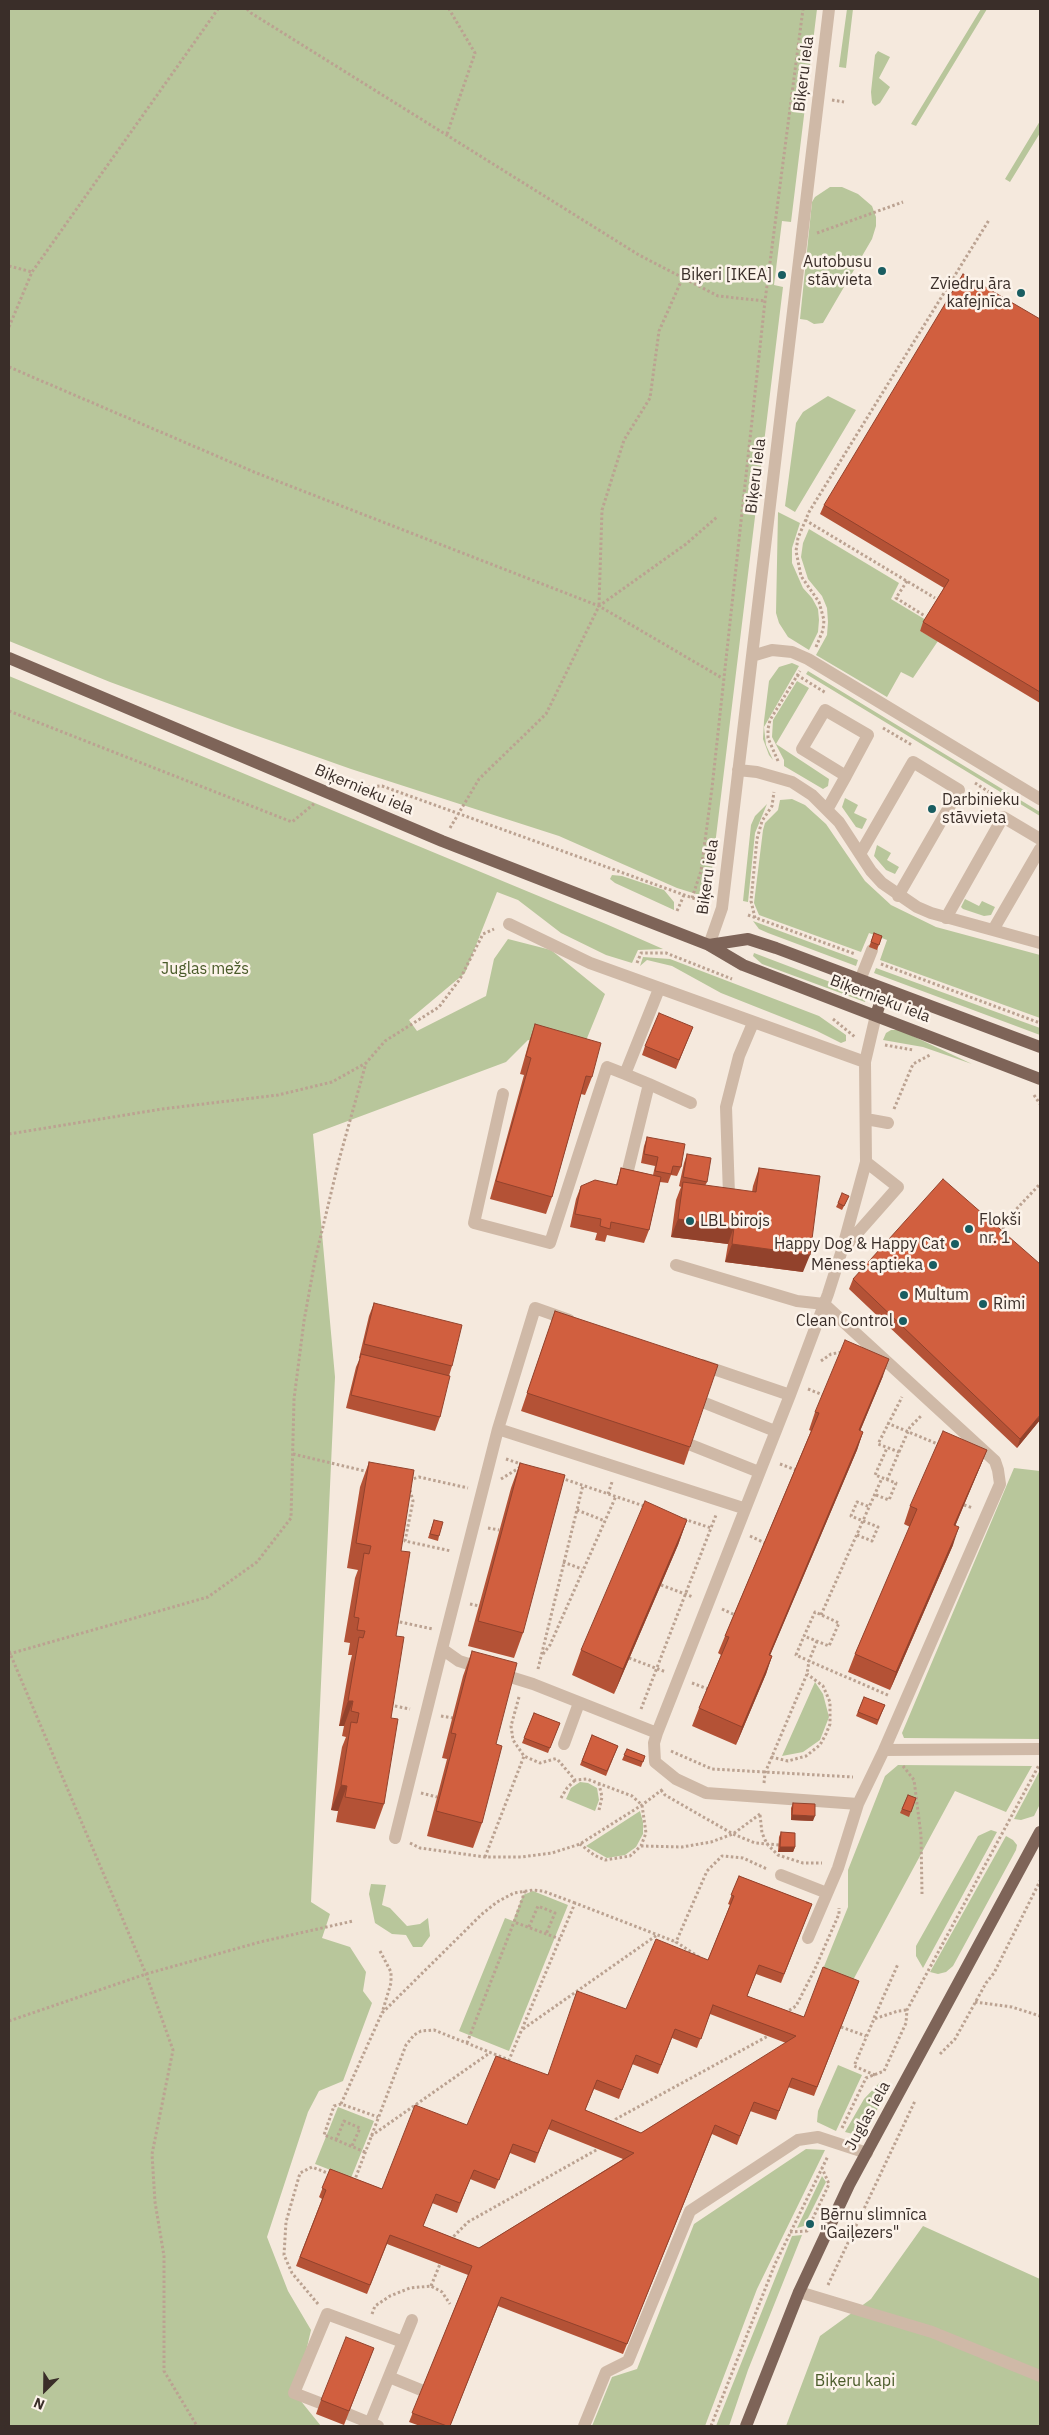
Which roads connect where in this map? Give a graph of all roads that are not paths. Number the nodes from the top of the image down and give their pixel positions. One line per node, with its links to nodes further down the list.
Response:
1 (829, 9): 2 (street, Biķeru iela)
2 (752, 656): 4 (street, Biķeru iela); 6 (street)
3 (9, 658): 16 (main road, Biķernieku iela)
4 (738, 770): 7 (street); 16 (street, Biķeru iela)
5 (846, 776): 5 (street); 7 (street)
6 (1040, 799)
7 (828, 808): 10 (street)
8 (1040, 839): 12 (street)
9 (1040, 850): 14 (street)
10 (860, 854): 11 (street); 11 (street)
11 (898, 896): 12 (street)
12 (946, 918): 14 (street)
13 (509, 924): 19 (street)
14 (993, 930): 15 (street)
15 (1040, 943)
16 (710, 945): 18 (main road, Biķernieku iela); 21 (main road, Biķernieku iela)
17 (870, 955): 18 (street)
18 (860, 980): 20 (main road, Biķernieku iela)
19 (659, 989): 22 (street); 25 (street)
20 (885, 989): 21 (main road); 23 (main road, Biķernieku iela)
21 (876, 1015): 24 (street); 26 (main road, Biķernieku iela)
22 (754, 1022): 24 (street); 34 (street)
23 (1040, 1047)
24 (865, 1062): 30 (street)
25 (625, 1074): 27 (street); 28 (street)
26 (1040, 1080)
27 (649, 1084): 29 (street); 33 (street)
28 (503, 1094)
29 (691, 1103)
30 (866, 1119): 31 (street); 32 (street)
31 (888, 1123)
32 (866, 1162): 35 (street); 35 (street)
33 (628, 1170)
34 (729, 1195)
35 (842, 1250): 37 (street)
36 (676, 1265): 37 (street)
37 (824, 1304): 40 (street); 52 (street)
38 (582, 1324): 42 (street)
39 (686, 1359): 40 (street)
40 (790, 1395): 43 (street)
41 (705, 1403): 43 (street)
42 (498, 1429): 46 (street); 47 (street)
43 (775, 1430): 45 (street)
44 (691, 1445): 45 (street)
45 (759, 1472): 46 (street)
46 (743, 1508): 49 (street)
47 (442, 1649): 48 (street); 55 (street)
48 (579, 1703): 49 (street); 50 (street)
49 (655, 1738): 53 (street)
50 (564, 1744)
51 (1040, 1749): 52 (street)
52 (884, 1750): 53 (street)
53 (858, 1804): 57 (street)
54 (1040, 1832): 59 (main road, Juglas iela)
55 (395, 1838)
56 (781, 1875): 57 (street)
57 (827, 1893): 58 (street)
58 (808, 1938)
59 (867, 2153): 60 (main road, Juglas iela); 69 (street)
60 (798, 2292): 63 (street); 70 (main road, Juglas iela)
61 (412, 2320): 62 (street)
62 (404, 2342): 64 (street); 66 (street)
63 (1040, 2376)
64 (389, 2377): 65 (street); 68 (street)
65 (421, 2390)
66 (320, 2403)
67 (348, 2414): 68 (street)
68 (374, 2425)
69 (584, 2426)
70 (746, 2426)

